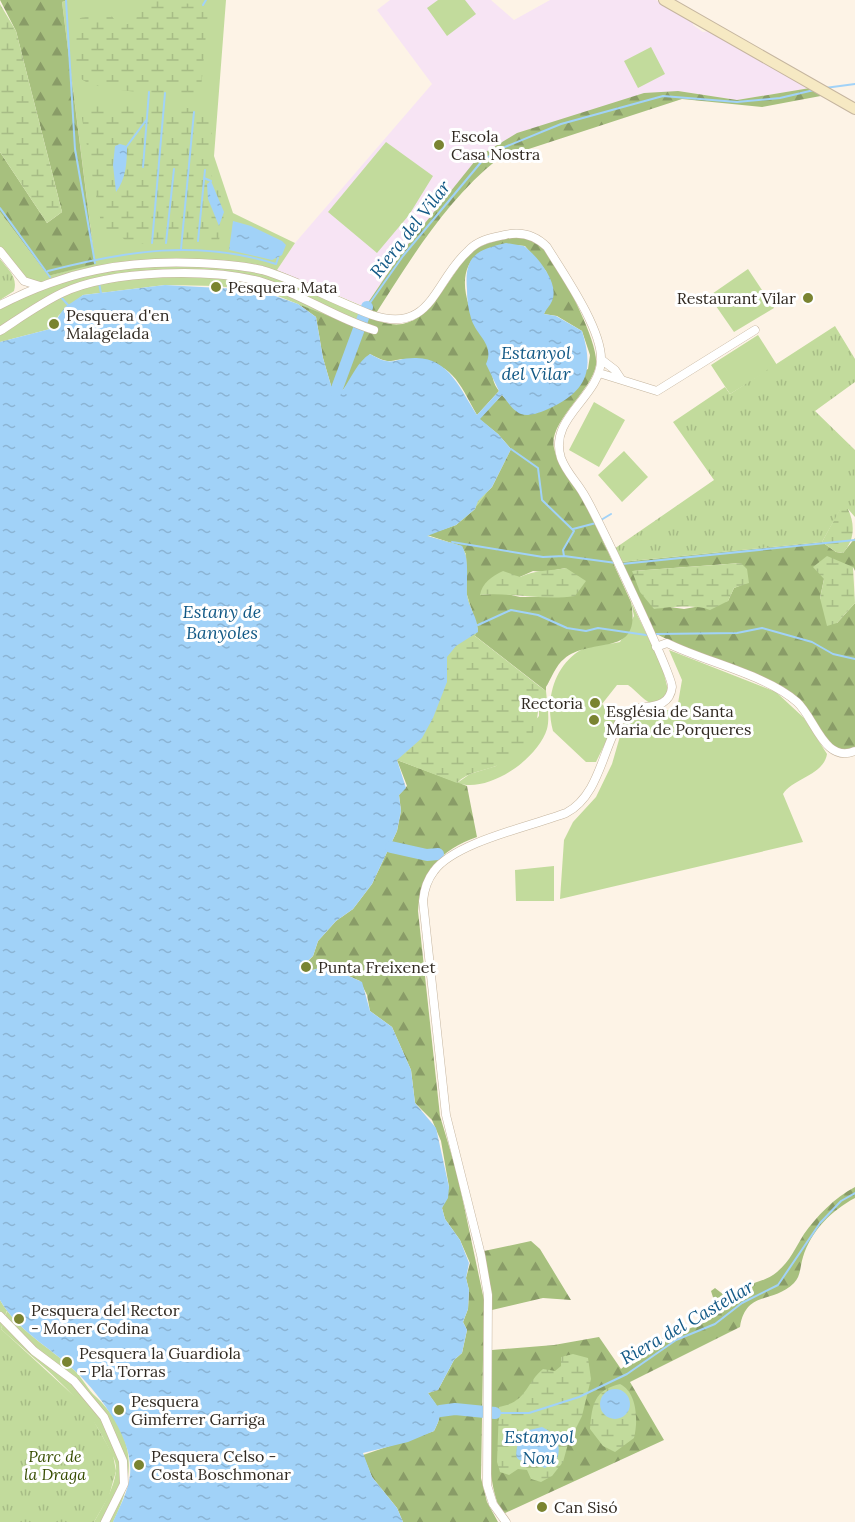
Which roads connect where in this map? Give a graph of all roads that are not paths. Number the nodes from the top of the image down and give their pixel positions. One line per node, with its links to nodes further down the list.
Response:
1 (664, 0): 2 (main road)
2 (855, 109)
3 (0, 251): 4 (street)
4 (20, 277): 5 (street); 6 (street)
5 (40, 286): 6 (street); 11 (street)
6 (17, 297): 7 (street)
7 (0, 305)
8 (371, 329): 10 (street)
9 (755, 330): 13 (street)
10 (0, 331)
11 (602, 360): 12 (street); 13 (street)
12 (599, 373): 13 (street); 14 (street)
13 (621, 379)
14 (657, 647): 15 (street); 18 (street)
15 (855, 751)
16 (0, 1316): 17 (street)
17 (105, 1522)
18 (506, 1522)

